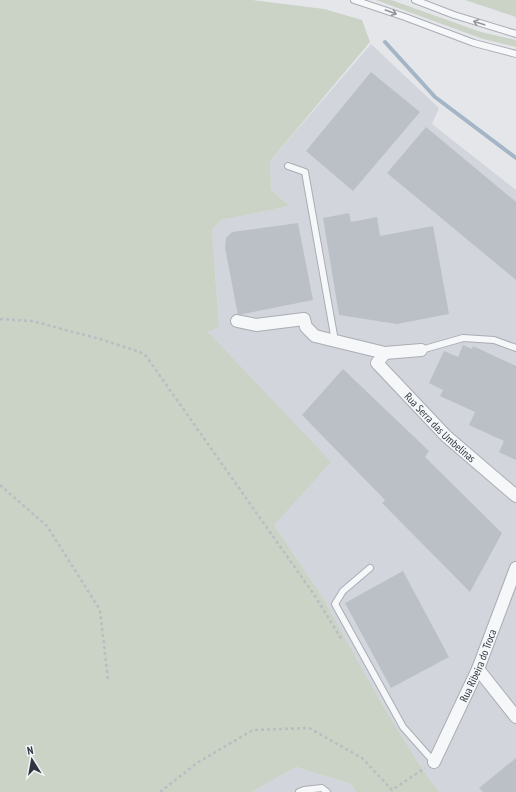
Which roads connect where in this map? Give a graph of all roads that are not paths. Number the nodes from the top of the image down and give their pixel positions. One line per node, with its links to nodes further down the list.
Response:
1 (354, 0): 4 (lane, one-way to 4)
2 (415, 0): 3 (lane, one-way to 2)
3 (516, 34)
4 (516, 54)
5 (288, 166): 7 (lane)
6 (237, 321): 7 (street)
7 (335, 341): 10 (street)
8 (516, 348): 9 (lane)
9 (421, 350): 10 (street)
10 (386, 353): 11 (street, Rua Serra das Umbelinas)
11 (516, 496)
12 (370, 568): 16 (lane)
13 (516, 568): 14 (street, Rua Ribeira do Troca)
14 (478, 669): 15 (street); 16 (street, Rua Ribeira do Troca)
15 (516, 717)
16 (434, 762)
17 (299, 792): 18 (lane)
18 (327, 792)

